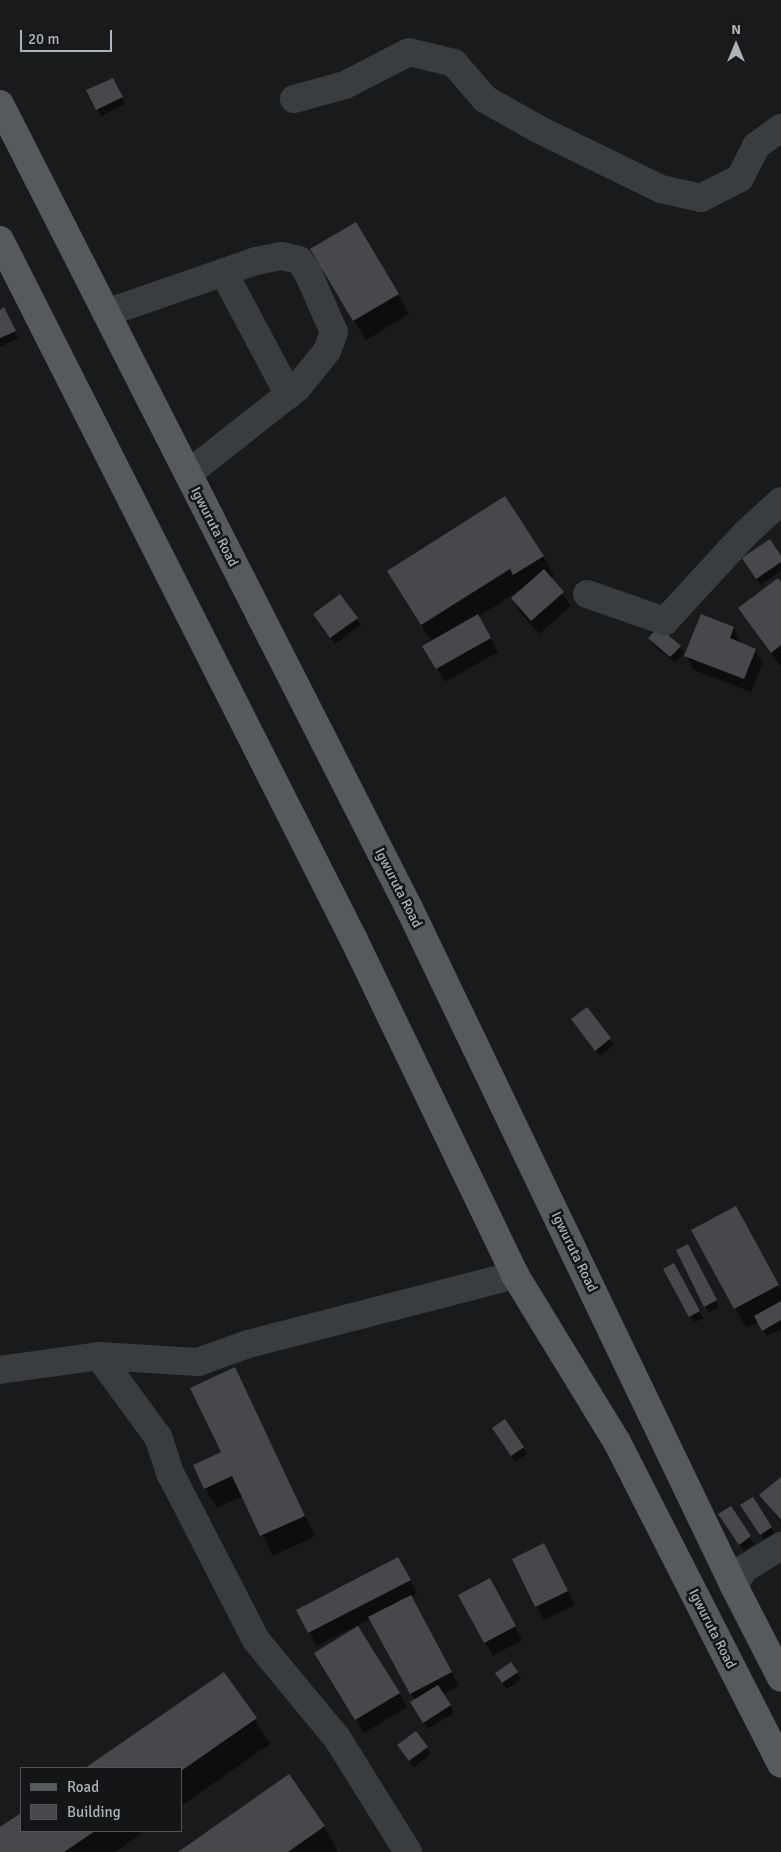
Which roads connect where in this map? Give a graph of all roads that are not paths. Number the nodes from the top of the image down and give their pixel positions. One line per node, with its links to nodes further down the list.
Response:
1 (294, 99): 3 (street)
2 (0, 104): 6 (main road, Igwuruta Road)
3 (781, 128)
4 (0, 240): 11 (main road, Igwuruta Road)
5 (224, 273): 6 (street); 7 (street); 7 (street)
6 (106, 312): 8 (main road, Igwuruta Road)
7 (289, 395): 8 (street)
8 (188, 474): 15 (main road, Igwuruta Road)
9 (781, 501): 10 (street)
10 (587, 594)
11 (515, 1275): 12 (street); 17 (main road, Igwuruta Road)
12 (99, 1356): 13 (street); 18 (street)
13 (0, 1370)
14 (781, 1546): 15 (street)
15 (734, 1586): 16 (main road, Igwuruta Road)
16 (781, 1678)
17 (781, 1764)
18 (408, 1852)

